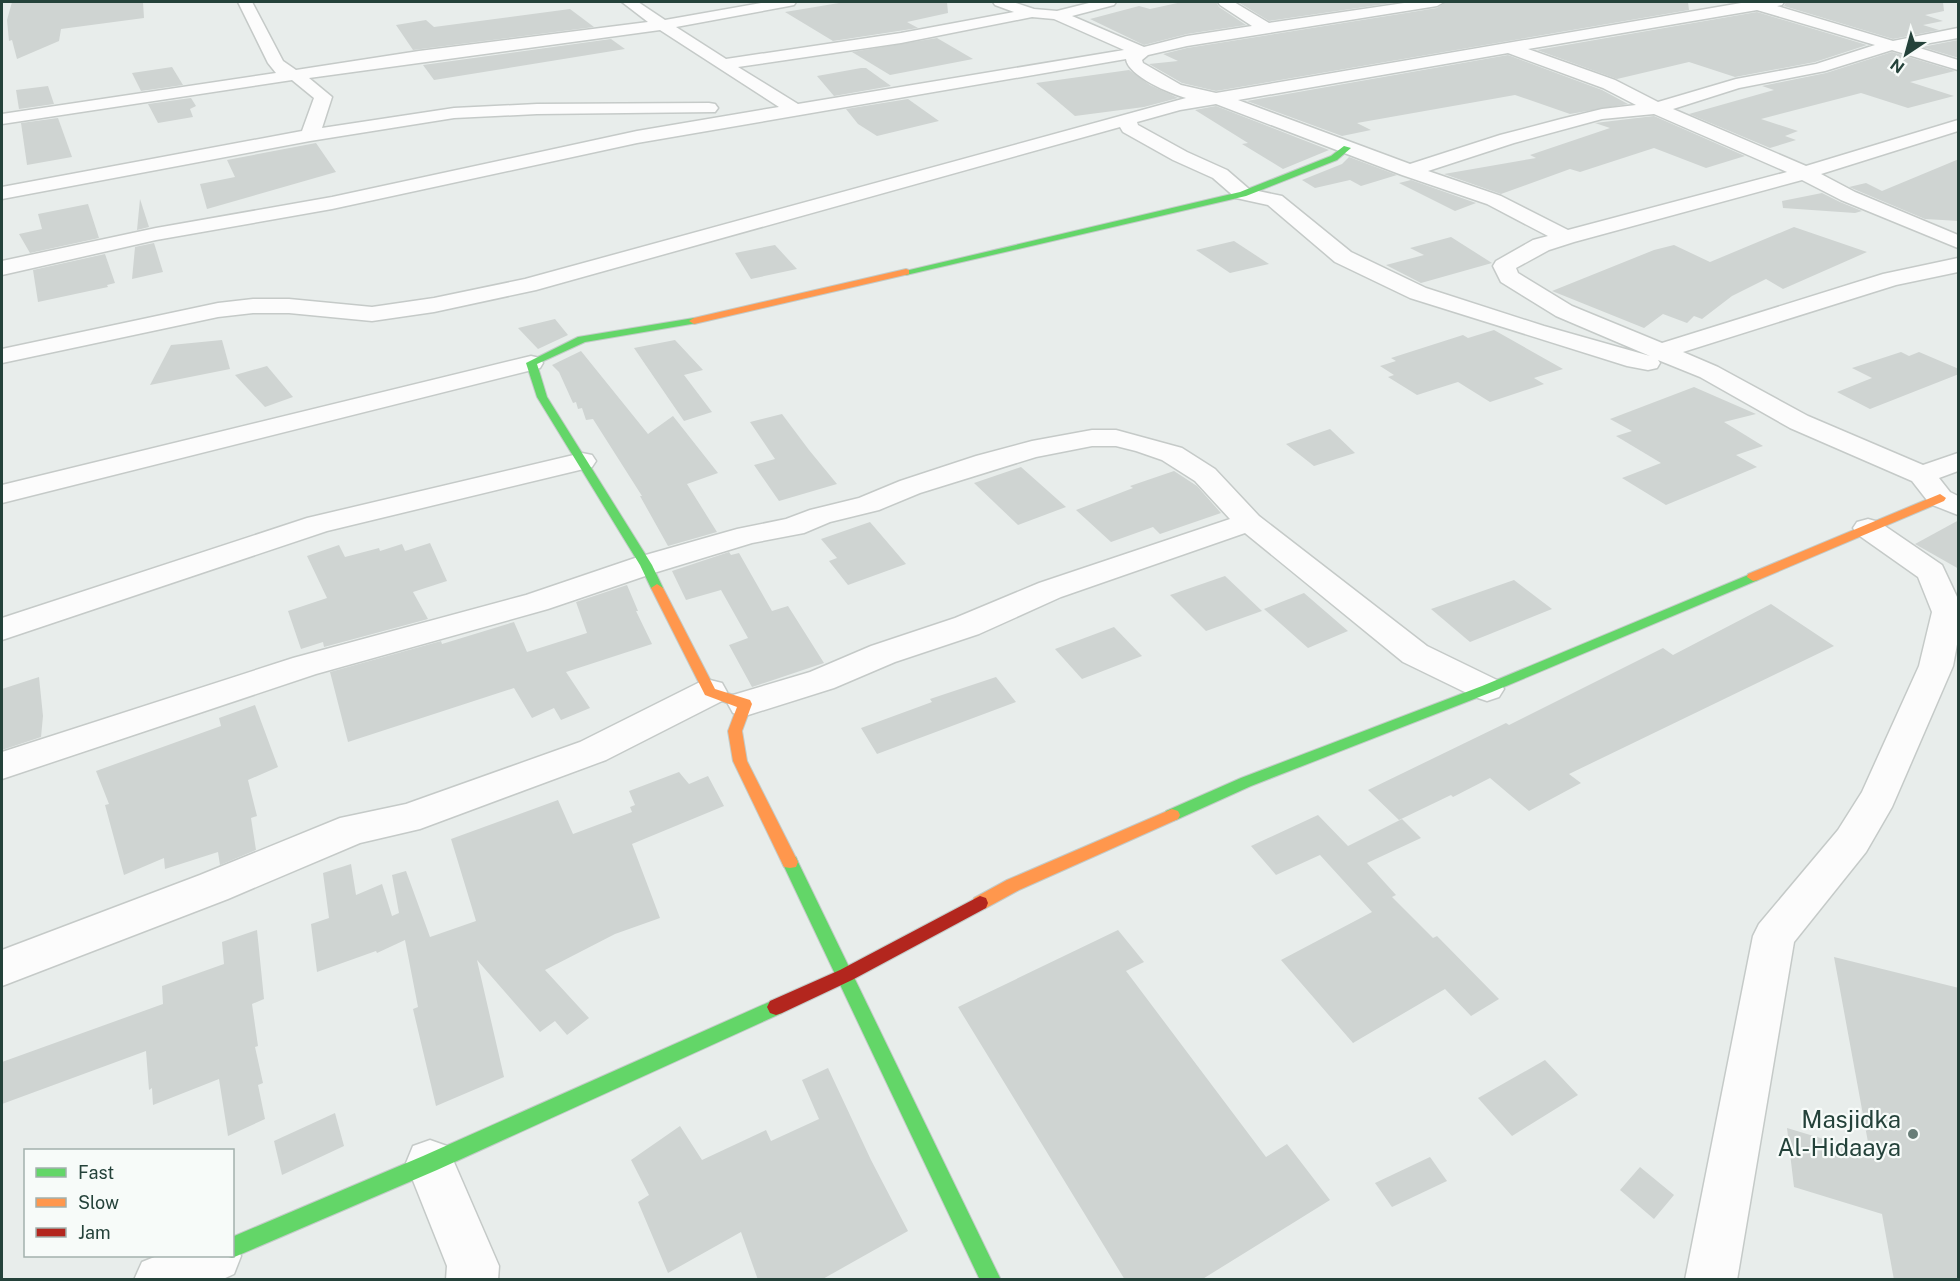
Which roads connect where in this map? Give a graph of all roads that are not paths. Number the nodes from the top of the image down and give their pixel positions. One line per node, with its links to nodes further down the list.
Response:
1 (245, 2): 20 (street)
2 (629, 2): 12 (street)
3 (789, 2): 12 (street)
4 (1000, 2): 10 (street)
5 (1109, 2): 11 (street)
6 (1225, 2): 13 (street)
7 (1437, 2): 13 (street)
8 (1777, 2): 9 (street)
9 (1750, 4): 15 (street); 16 (street)
10 (1032, 14): 11 (street); 18 (street)
11 (1057, 15): 17 (street)
12 (663, 24): 18 (street); 20 (street)
13 (1266, 28): 17 (street)
14 (1959, 33): 15 (street)
15 (1890, 46): 19 (street); 23 (street)
16 (1511, 49): 21 (street); 23 (street)
17 (1142, 52): 21 (street); 22 (street)
18 (723, 64): 22 (street)
19 (1959, 65)
20 (296, 75): 24 (street); 27 (street)
21 (1220, 99): 25 (street); 28 (street)
22 (790, 106): 27 (street); 36 (street)
23 (1656, 108): 29 (street); 30 (street)
24 (2, 118)
25 (1128, 119): 32 (street); 38 (street)
26 (1959, 125): 30 (street)
27 (310, 135): 31 (street)
28 (1347, 148): 29 (street); 32 (street)
29 (1409, 171): 33 (street)
30 (1803, 173): 33 (street); 34 (street)
31 (2, 193)
32 (1243, 194): 39 (street); 40 (street)
33 (1566, 237): 37 (street)
34 (1959, 242)
35 (1959, 265): 37 (street)
36 (2, 268)
37 (1662, 351): 40 (street)
38 (2, 356)
39 (531, 363): 41 (street); 44 (street)
40 (1709, 372): 43 (street)
41 (582, 461): 48 (street); 49 (street)
42 (1959, 461): 43 (street)
43 (1922, 475): 45 (street)
44 (2, 494)
45 (1949, 502): 47 (street)
46 (1249, 522): 48 (street); 50 (street); 51 (street)
47 (1868, 528): 50 (street); 61 (street)
48 (646, 565): 51 (street); 52 (street)
49 (2, 629)
50 (1487, 689): 54 (street)
51 (727, 698): 53 (street); 54 (street)
52 (2, 766)
53 (2, 968)
54 (846, 975): 55 (street); 60 (street)
55 (430, 1163): 56 (street); 59 (street)
56 (234, 1247)
57 (214, 1257): 58 (street)
58 (160, 1280)
59 (472, 1280)
60 (991, 1280)
61 (1711, 1280)

